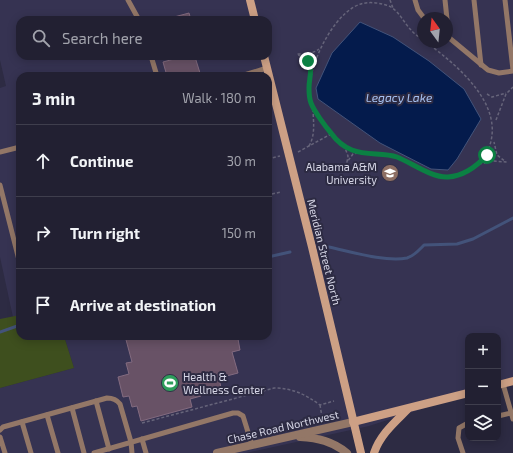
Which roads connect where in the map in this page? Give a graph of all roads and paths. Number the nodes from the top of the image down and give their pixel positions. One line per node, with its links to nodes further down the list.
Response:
1 (128, 0): 13 (lane)
2 (250, 0): 14 (street)
3 (373, 0): 9 (path)
4 (390, 0): 10 (path)
5 (416, 0): 11 (lane)
6 (445, 0): 12 (lane)
7 (474, 0): 21 (lane)
8 (505, 0): 23 (lane)
9 (368, 2): 10 (path); 17 (path)
10 (393, 9): 15 (path)
11 (420, 12)
12 (446, 12)
13 (137, 16)
14 (254, 16)
15 (417, 35)
16 (453, 42): 21 (lane)
17 (321, 47): 27 (path); 27 (path)
18 (434, 48): 28 (path)
19 (152, 60): 24 (lane)
20 (265, 60): 22 (street, Meridian Street North)
21 (482, 65): 23 (lane)
22 (267, 68): 25 (lane); 26 (street, Meridian Street North)
23 (513, 71)
24 (156, 72)
25 (254, 72)
26 (268, 72)
27 (311, 73): 33 (path)
28 (477, 85)
29 (513, 87): 30 (path)
30 (507, 92): 32 (path); 35 (path)
31 (272, 94): 45 (street, Meridian Street North)
32 (489, 98)
33 (313, 107): 37 (path); 41 (path)
34 (495, 115): 35 (path)
35 (496, 120): 36 (path)
36 (496, 126)
37 (331, 134): 40 (path); 41 (path)
38 (495, 136): 39 (path)
39 (494, 141): 47 (path); 47 (path)
40 (344, 145): 44 (path); 44 (path)
41 (309, 146): 45 (path)
42 (16, 148): 43 (lane)
43 (0, 152)
44 (359, 152): 47 (path)
45 (289, 154): 46 (path); 66 (street, Meridian Street North)
46 (272, 158)
47 (475, 165)
48 (0, 185): 51 (lane)
49 (281, 192): 50 (path)
50 (272, 194)
51 (16, 248)
52 (513, 381): 53 (street)
53 (501, 384): 60 (lane)
54 (465, 394): 59 (street)
55 (96, 401): 58 (lane); 73 (lane); 75 (lane)
56 (334, 401): 57 (path)
57 (320, 405): 63 (path); 67 (path)
58 (72, 408): 61 (lane); 79 (lane)
59 (408, 409): 66 (street); 86 (street)
60 (511, 413): 62 (lane); 64 (lane)
61 (48, 414): 65 (lane); 78 (lane)
62 (501, 415)
63 (322, 417)
64 (513, 419)
65 (22, 422): 69 (lane); 77 (lane)
66 (353, 422): 71 (street, Chase Road Northwest); 85 (street, Meridian Street North)
67 (142, 423)
68 (465, 425): 87 (lane)
69 (0, 430)
70 (0, 437): 76 (lane)
71 (291, 437): 74 (street, Chase Road Northwest); 84 (street)
72 (142, 439): 73 (lane); 74 (lane); 82 (lane)
73 (131, 442): 75 (lane); 81 (lane)
74 (252, 445): 83 (street, Chase Road Northwest)
75 (109, 449): 80 (lane)
76 (4, 453)
77 (31, 453)
78 (58, 453)
79 (84, 453)
80 (94, 453)
81 (132, 453)
82 (146, 453)
83 (217, 453)
84 (347, 453)
85 (361, 453)
86 (374, 453)
87 (463, 453)

